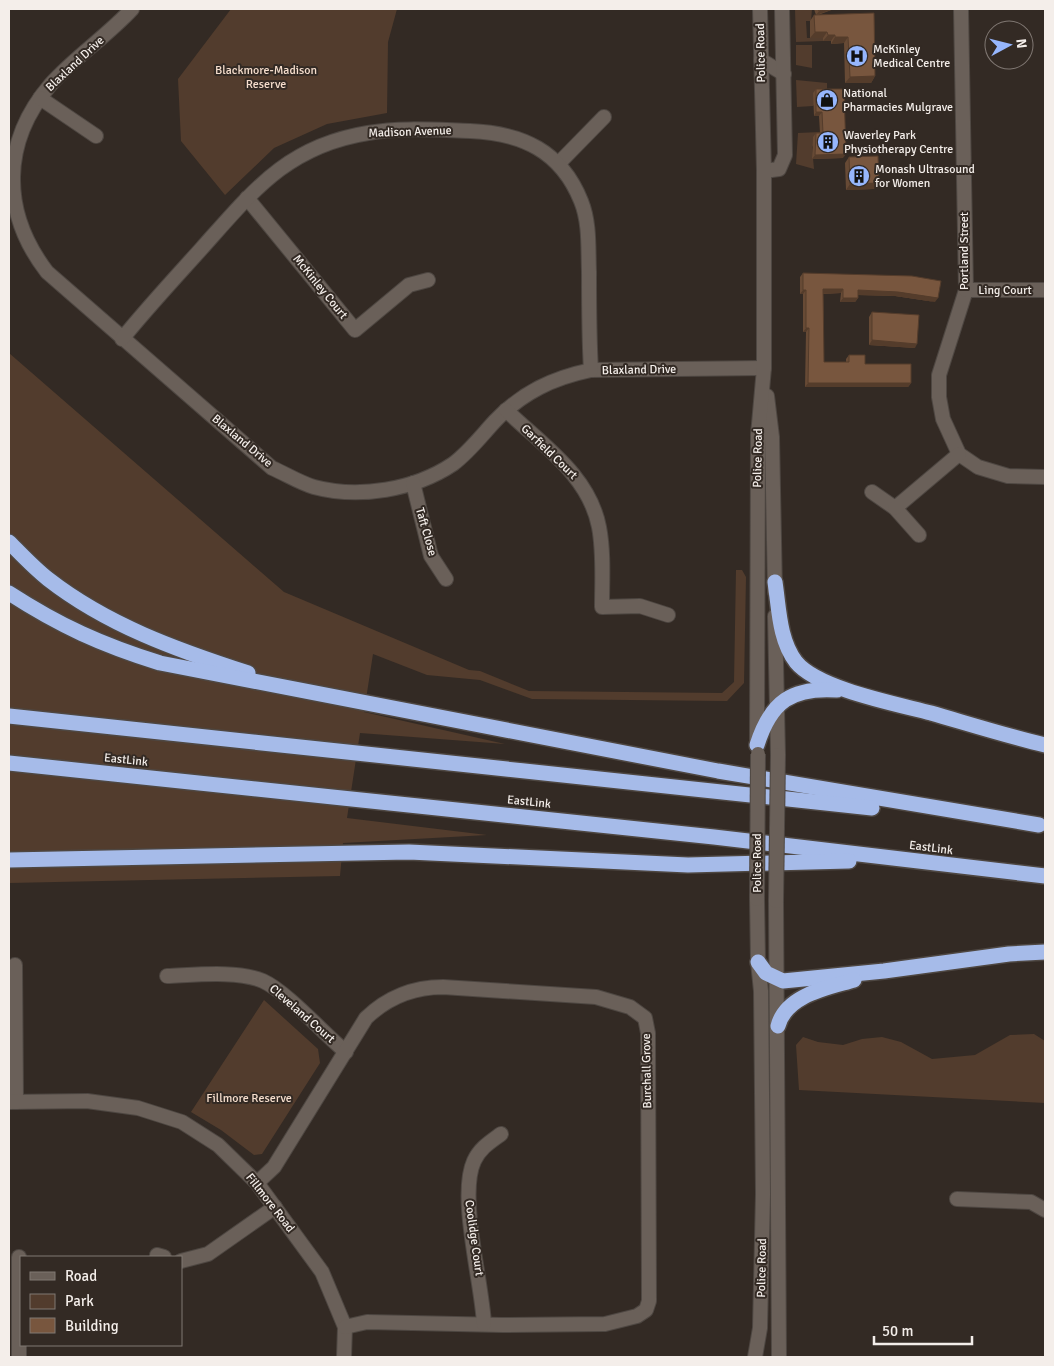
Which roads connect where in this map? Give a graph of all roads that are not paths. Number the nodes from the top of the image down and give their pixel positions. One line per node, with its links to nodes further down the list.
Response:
1 (132, 9): 7 (street, Blaxland Drive)
2 (760, 9): 5 (street, Police Road)
3 (782, 9): 6 (street)
4 (961, 9): 14 (street, Portland Street)
5 (761, 60): 6 (street); 11 (street, Police Road)
6 (784, 74): 11 (street)
7 (40, 98): 9 (street); 16 (street, Blaxland Drive)
8 (604, 117): 10 (street)
9 (96, 136)
10 (559, 163): 12 (street, Madison Avenue); 18 (street, Madison Avenue)
11 (764, 171): 17 (street, Police Road)
12 (247, 198): 13 (street, McKinley Court); 16 (street, Madison Avenue)
13 (428, 280)
14 (966, 290): 15 (street, Ling Court); 20 (street, Portland Street)
15 (1045, 290)
16 (122, 339): 22 (street, Blaxland Drive)
17 (764, 368): 18 (street, Blaxland Drive); 28 (street, Police Road); 36 (street, Police Road)
18 (591, 370): 19 (street, Blaxland Drive)
19 (506, 410): 22 (street, Blaxland Drive); 30 (street, Garfield Court)
20 (959, 454): 21 (street); 24 (street)
21 (1045, 476)
22 (413, 483): 27 (street, Taft Close)
23 (872, 492): 24 (street)
24 (895, 508): 25 (street)
25 (919, 536)
26 (9, 542): 32 (highway)
27 (446, 579)
28 (775, 582): 31 (highway); 33 (street, Police Road)
29 (9, 594): 32 (highway)
30 (668, 615)
31 (852, 692): 33 (highway); 35 (highway)
32 (320, 696): 38 (highway)
33 (776, 708): 36 (highway); 49 (street, Police Road, bridge)
34 (9, 716): 38 (highway)
35 (1045, 745)
36 (758, 749): 45 (street, Police Road, bridge)
37 (9, 763): 42 (highway, EastLink)
38 (1042, 825)
39 (9, 850): 40 (highway)
40 (183, 856): 41 (highway); 42 (highway)
41 (9, 860)
42 (908, 860): 43 (highway, EastLink)
43 (1045, 876)
44 (1045, 952): 47 (highway)
45 (758, 962): 49 (highway); 64 (street, Police Road)
46 (15, 965): 52 (street)
47 (884, 971): 49 (highway); 50 (highway)
48 (167, 976): 51 (street, Cleveland Court)
49 (777, 979): 50 (street, Police Road)
50 (778, 1026): 65 (street, Police Road)
51 (346, 1052): 54 (street, Burchall Grove); 60 (street, Burchall Grove)
52 (12, 1102): 54 (street, Fillmore Road)
53 (501, 1134): 60 (street, Coolidge Court)
54 (258, 1183): 56 (street, Fillmore Road)
55 (957, 1199): 57 (street)
56 (275, 1207): 59 (street); 61 (street, Fillmore Road)
57 (1045, 1210)
58 (19, 1257): 62 (street)
59 (182, 1261)
60 (484, 1324): 61 (street, Burchall Grove)
61 (345, 1327): 63 (street, Fillmore Road)
62 (19, 1357)
63 (344, 1357)
64 (755, 1357)
65 (779, 1357)

